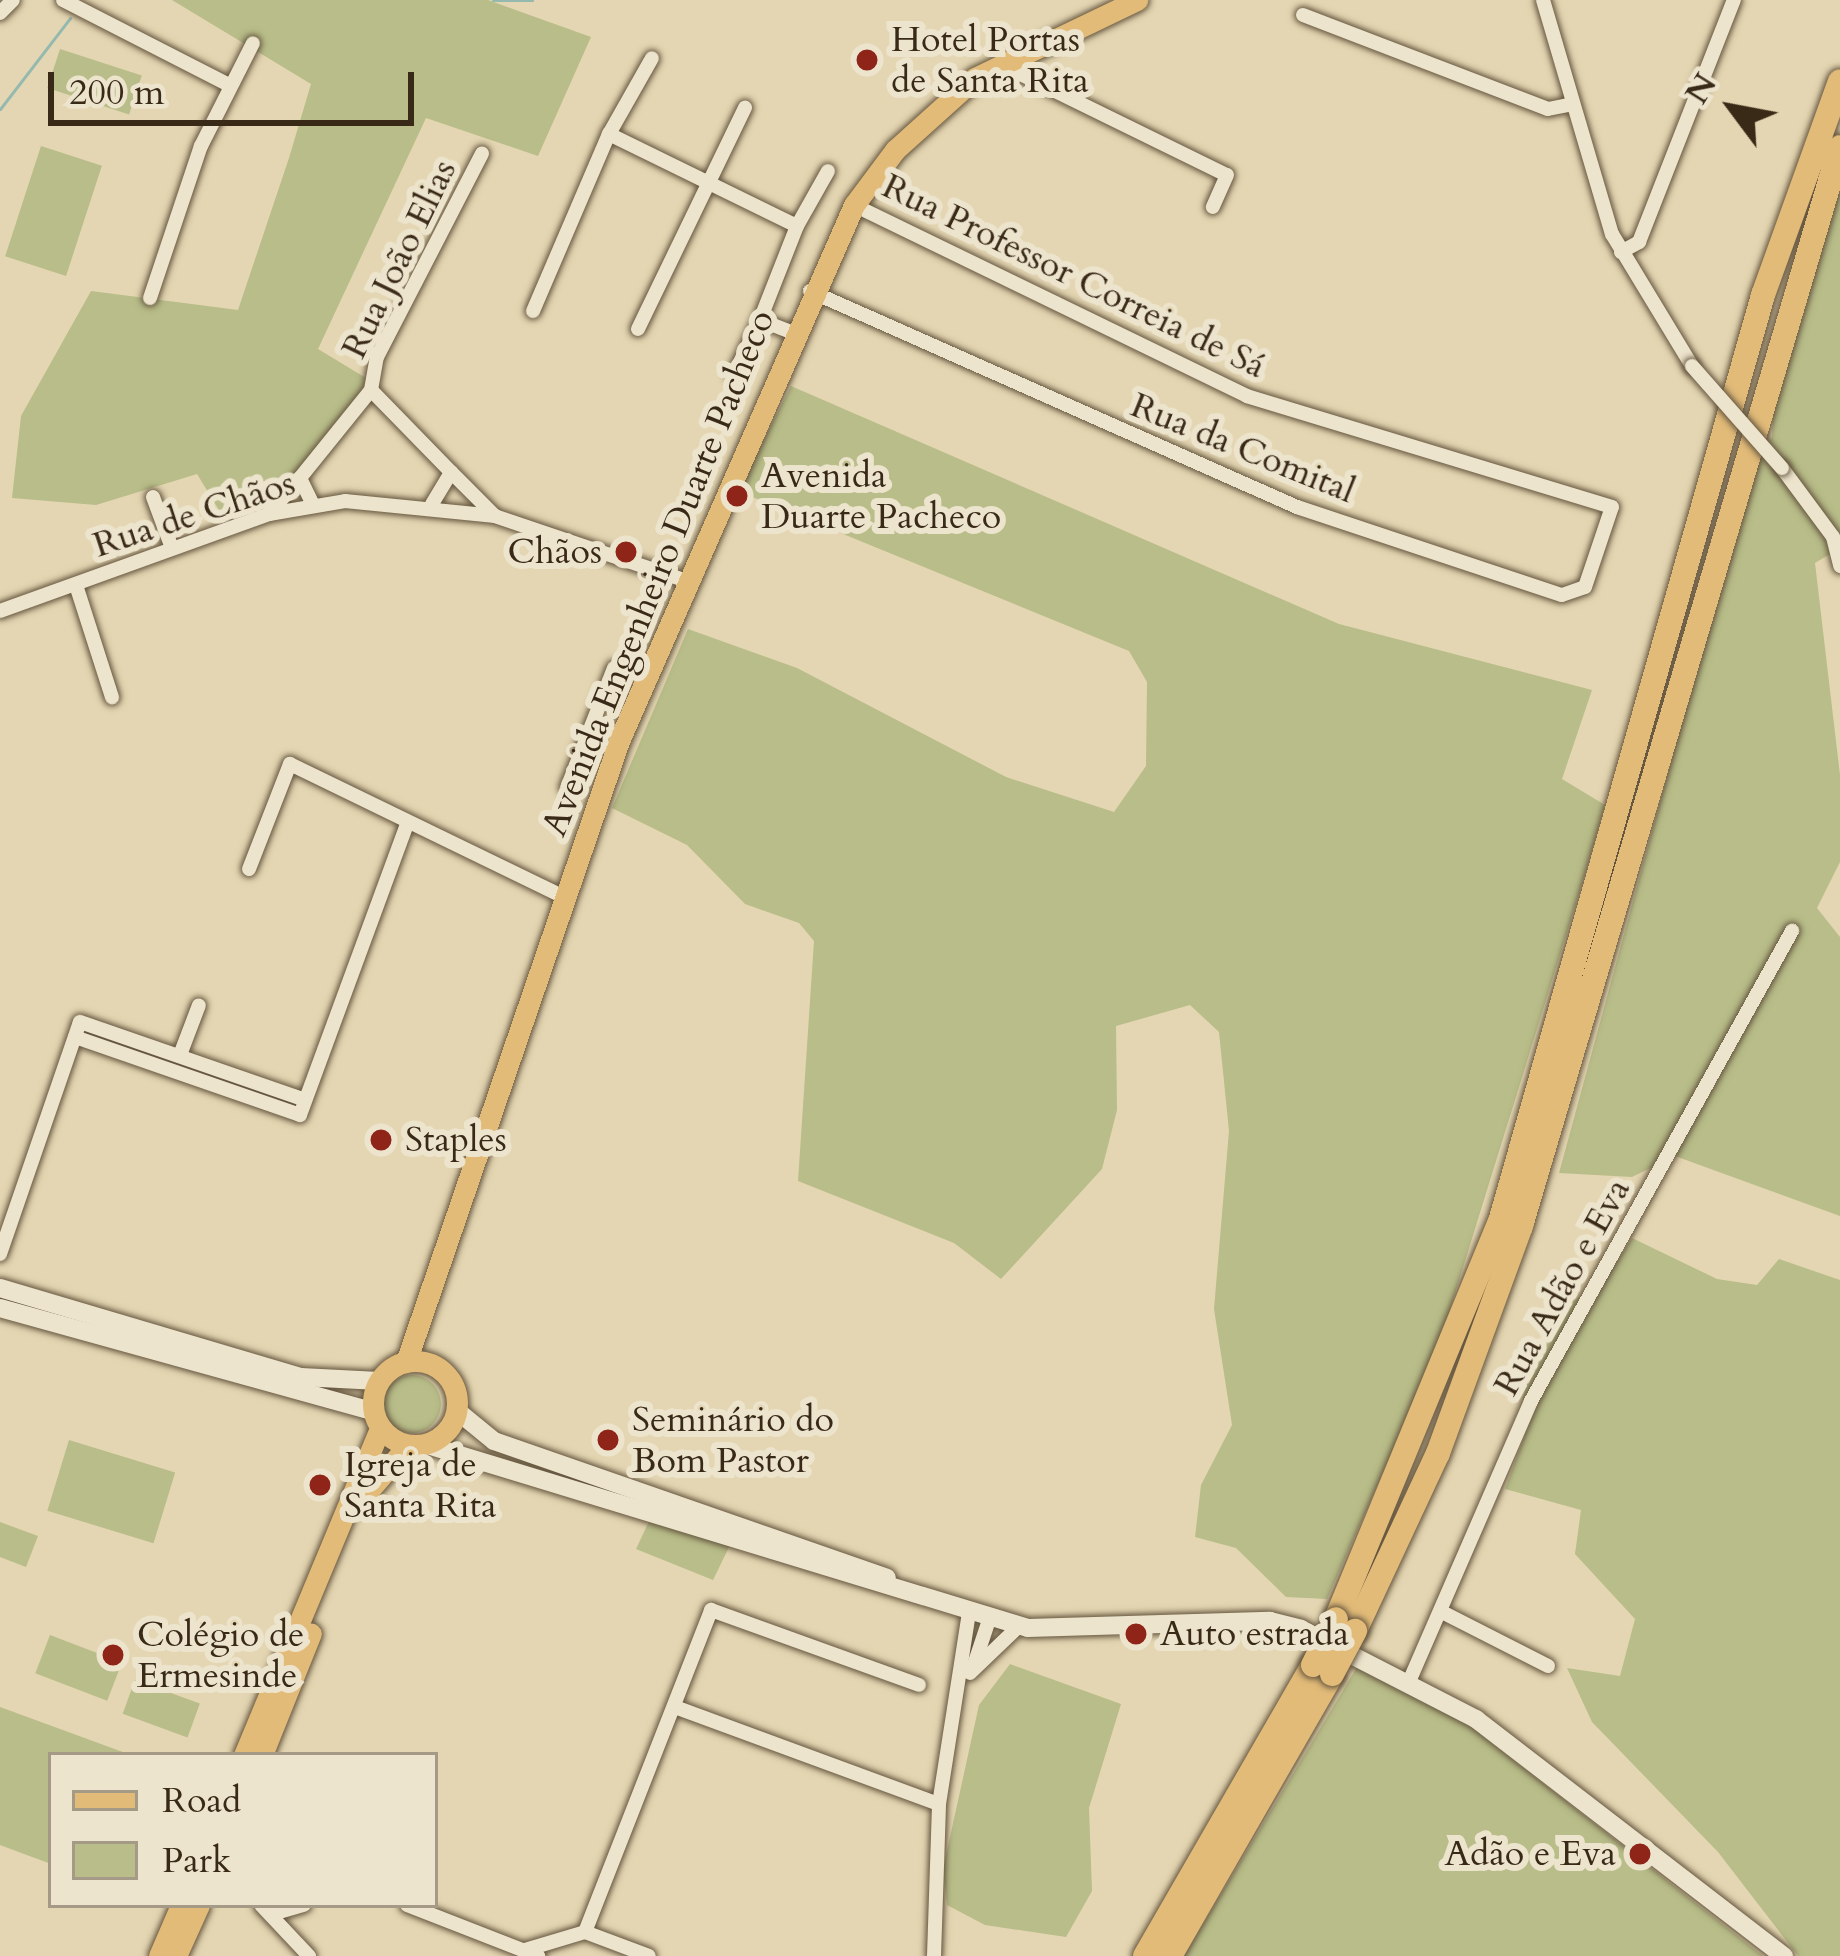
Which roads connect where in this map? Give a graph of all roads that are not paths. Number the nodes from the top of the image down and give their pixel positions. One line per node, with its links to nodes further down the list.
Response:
1 (13, 0): 6 (street)
2 (63, 0): 12 (street)
3 (1137, 0): 10 (main road, Avenida Engenheiro Duarte Pacheco)
4 (1543, 0): 13 (street)
5 (1734, 0): 23 (street)
6 (0, 13)
7 (1303, 15): 13 (street)
8 (253, 43): 12 (street)
9 (652, 58): 15 (street)
10 (998, 63): 20 (main road, Avenida Engenheiro Duarte Pacheco); 21 (street)
11 (1840, 81): 71 (highway)
12 (229, 85): 25 (street)
13 (1573, 104): 23 (street)
14 (745, 108): 19 (street)
15 (609, 134): 19 (street); 26 (street)
16 (1840, 147): 71 (highway)
17 (482, 154): 31 (street, Rua João Elias)
18 (828, 171): 22 (street)
19 (702, 180): 22 (street); 28 (street)
20 (854, 205): 24 (main road, Avenida Engenheiro Duarte Pacheco); 37 (street, Rua Professor Correia de Sá)
21 (1214, 207)
22 (797, 226): 27 (street)
23 (1621, 252): 41 (street, bridge)
24 (810, 291): 29 (main road, Avenida Engenheiro Duarte Pacheco); 37 (street, Rua da Comital)
25 (150, 298)
26 (533, 311)
27 (760, 320): 29 (street); 30 (street)
28 (638, 328)
29 (792, 332): 42 (main road, Avenida Engenheiro Duarte Pacheco)
30 (734, 376)
31 (371, 390): 32 (street); 33 (street)
32 (451, 472): 35 (street); 39 (street)
33 (300, 478): 36 (street); 38 (street)
34 (153, 497): 40 (street)
35 (432, 504): 36 (street, Rua de Chãos); 39 (street, Rua de Chãos)
36 (313, 505): 38 (street, Rua de Chãos)
37 (1612, 507)
38 (269, 514): 40 (street, Rua de Chãos)
39 (495, 516): 42 (street, Rua de Chãos)
40 (172, 548): 43 (street, Rua de Chãos)
41 (1840, 566)
42 (687, 581): 48 (main road, Avenida Engenheiro Duarte Pacheco)
43 (76, 584): 44 (street, Rua de Chãos); 46 (street)
44 (0, 611)
45 (614, 668): 47 (street)
46 (112, 697)
47 (590, 729): 48 (street); 49 (street)
48 (620, 741): 52 (main road, Avenida Engenheiro Duarte Pacheco)
49 (567, 788)
50 (408, 822): 51 (street); 52 (street); 57 (street)
51 (249, 869)
52 (562, 896): 61 (main road, Avenida Engenheiro Duarte Pacheco)
53 (1792, 931): 69 (street, Rua Adão e Eva)
54 (199, 1005): 56 (street)
55 (77, 1029): 56 (street); 57 (street); 58 (street)
56 (180, 1055): 57 (street)
57 (305, 1100)
58 (0, 1255)
59 (0, 1288): 64 (main road)
60 (0, 1304): 66 (main road)
61 (431, 1312): 62 (main road, Avenida Engenheiro Duarte Pacheco); 63 (main road, Avenida Engenheiro Duarte Pacheco)
62 (406, 1362): 63 (main road); 64 (main road)
63 (437, 1367): 65 (main road)
64 (379, 1381): 66 (main road)
65 (456, 1410): 67 (main road); 68 (main road)
66 (377, 1420): 67 (main road); 79 (main road)
67 (416, 1444): 68 (main road); 80 (main road)
68 (923, 1597): 70 (main road)
69 (1442, 1612): 73 (street); 76 (street, Rua Adão e Eva)
70 (979, 1616): 72 (main road); 75 (street)
71 (1346, 1625): 74 (highway, bridge)
72 (1018, 1626): 75 (street); 76 (main road)
73 (1548, 1666)
74 (1323, 1670): 95 (highway); 96 (highway)
75 (967, 1678): 81 (street)
76 (1408, 1684): 97 (main road)
77 (920, 1685): 78 (street)
78 (675, 1707): 81 (street); 88 (street)
79 (245, 1752)
80 (263, 1752)
81 (939, 1804): 94 (street)
82 (180, 1908): 90 (main road)
83 (198, 1908): 91 (main road)
84 (269, 1908): 87 (street)
85 (293, 1908): 87 (street)
86 (414, 1908): 89 (street)
87 (279, 1912): 92 (street)
88 (585, 1931): 89 (street); 93 (street)
89 (528, 1954)
90 (159, 1956)
91 (176, 1956)
92 (309, 1956)
93 (649, 1956)
94 (934, 1956)
95 (1145, 1956)
96 (1171, 1956)
97 (1784, 1956)

